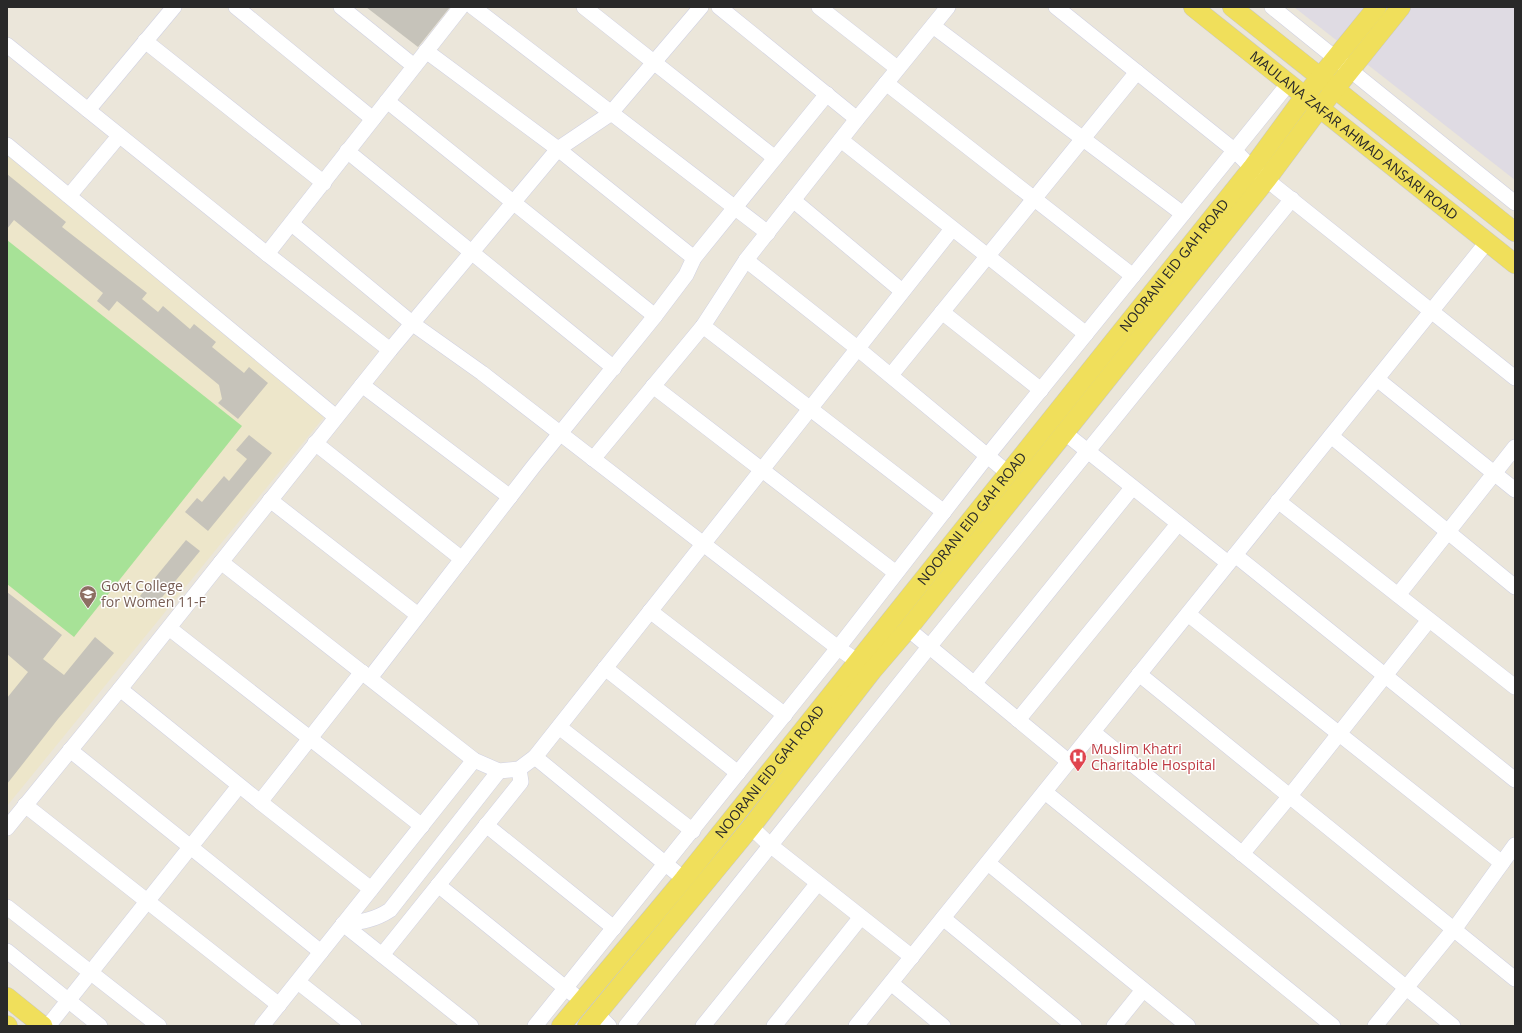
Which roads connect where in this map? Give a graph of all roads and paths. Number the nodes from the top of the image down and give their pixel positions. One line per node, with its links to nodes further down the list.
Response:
1 (174, 7): 17 (street)
2 (236, 7): 36 (street)
3 (341, 7): 22 (street)
4 (460, 7): 19 (street)
5 (473, 7): 35 (street)
6 (584, 7): 21 (street)
7 (701, 7): 21 (street)
8 (719, 7): 30 (street)
9 (819, 7): 23 (street)
10 (1056, 7): 25 (street)
11 (1193, 7): 28 (main road, MAULANA ZAFAR AHMAD ANSARI ROAD)
12 (1232, 7): 26 (main road, MAULANA ZAFAR AHMAD ANSARI ROAD)
13 (1272, 7): 20 (street)
14 (1377, 7): 20 (main road, NOORANI EID GAH ROAD)
15 (1401, 7): 24 (main road, NOORANI EID GAH ROAD)
16 (938, 14): 23 (street); 39 (street)
17 (145, 41): 34 (street); 48 (street)
18 (7, 45): 34 (street)
19 (426, 50): 22 (street); 42 (street)
20 (1335, 58): 24 (street); 26 (main road, NOORANI EID GAH ROAD)
21 (655, 62): 35 (street); 45 (street)
22 (414, 66): 32 (street)
23 (897, 68): 27 (street)
24 (1350, 70): 29 (main road, NOORANI EID GAH ROAD); 54 (street)
25 (1137, 72): 39 (street); 43 (street)
26 (1319, 78): 29 (main road, MAULANA ZAFAR AHMAD ANSARI ROAD); 31 (main road, NOORANI EID GAH ROAD)
27 (886, 83): 37 (street); 50 (street)
28 (1289, 83): 31 (main road, MAULANA ZAFAR AHMAD ANSARI ROAD); 43 (street)
29 (1334, 89): 33 (main road, NOORANI EID GAH ROAD); 59 (main road, MAULANA ZAFAR AHMAD ANSARI ROAD)
30 (827, 94): 37 (street); 45 (street)
31 (1304, 97): 33 (main road, MAULANA ZAFAR AHMAD ANSARI ROAD); 46 (main road, NOORANI EID GAH ROAD)
32 (387, 101): 36 (street); 53 (street)
33 (1319, 108): 47 (main road, NOORANI EID GAH ROAD); 61 (main road, MAULANA ZAFAR AHMAD ANSARI ROAD)
34 (88, 110): 38 (street)
35 (610, 114): 42 (street); 55 (street)
36 (373, 119): 44 (street)
37 (857, 119): 40 (street)
38 (119, 136): 49 (street); 63 (street)
39 (1083, 139): 50 (street); 56 (street)
40 (841, 140): 52 (street); 58 (street)
41 (7, 145): 49 (street)
42 (558, 149): 53 (street); 65 (street)
43 (1234, 150): 46 (street); 56 (street)
44 (347, 151): 48 (street); 62 (street)
45 (775, 158): 55 (street)
46 (1252, 168): 47 (street); 96 (main road, NOORANI EID GAH ROAD)
47 (1267, 179): 51 (street); 88 (main road, NOORANI EID GAH ROAD)
48 (324, 183): 57 (street)
49 (69, 196): 86 (street)
50 (1034, 199): 64 (street); 68 (street)
51 (1292, 199): 71 (street); 92 (street)
52 (793, 200): 60 (street); 69 (street)
53 (513, 202): 62 (street); 72 (street)
54 (1515, 203)
55 (734, 208): 60 (street); 65 (street)
56 (1183, 214): 68 (street)
57 (292, 224): 63 (street); 73 (street)
58 (952, 229): 64 (street); 69 (street)
59 (1515, 232)
60 (768, 233): 66 (street)
61 (1487, 242): 67 (main road, MAULANA ZAFAR AHMAD ANSARI ROAD); 71 (street)
62 (471, 252): 73 (street); 78 (street)
63 (267, 254): 77 (street)
64 (987, 256): 70 (street); 75 (street)
65 (694, 258): 72 (street)
66 (746, 260): 74 (street); 76 (street)
67 (1515, 264)
68 (1133, 276): 75 (street)
69 (902, 291): 76 (street)
70 (942, 312): 79 (street); 84 (street)
71 (1431, 312): 80 (street); 81 (street)
72 (656, 316): 78 (street)
73 (413, 324): 77 (street); 87 (street)
74 (703, 326): 83 (street); 85 (street)
75 (1086, 334): 84 (street)
76 (857, 348): 79 (street); 85 (street)
77 (390, 350): 82 (street)
78 (614, 368): 87 (street)
79 (891, 376): 93 (street)
80 (1515, 378)
81 (1377, 379): 89 (street); 97 (street)
82 (362, 385): 86 (street); 100 (street)
83 (653, 386): 94 (street); 95 (street)
84 (1041, 390): 93 (street)
85 (810, 409): 95 (street); 103 (street)
86 (336, 417): 90 (street)
87 (560, 433): 94 (street); 100 (street)
88 (1065, 433): 92 (street); 118 (main road, NOORANI EID GAH ROAD)
89 (1331, 436): 102 (street); 105 (street)
90 (315, 443): 101 (street); 107 (street)
91 (1515, 447): 97 (street)
92 (1087, 452): 98 (street); 119 (street)
93 (988, 455): 96 (street); 103 (street)
94 (593, 460): 106 (street)
95 (762, 469): 106 (street); 110 (street)
96 (1008, 473): 121 (main road, NOORANI EID GAH ROAD)
97 (1494, 474): 99 (street); 105 (street)
98 (1132, 488): 104 (street); 126 (street)
99 (1515, 490)
100 (510, 497): 107 (street)
101 (270, 500): 109 (street); 115 (street)
102 (1278, 501): 108 (street); 112 (street)
103 (944, 512): 110 (street)
104 (1178, 524): 108 (street); 130 (street)
105 (1448, 532): 111 (street); 112 (street)
106 (703, 544): 113 (street); 120 (street)
107 (462, 559): 115 (street)
108 (1232, 559): 114 (street); 125 (street)
109 (220, 562): 117 (street); 124 (street)
110 (896, 573): 120 (street)
111 (1515, 587)
112 (1398, 595): 116 (street)
113 (650, 611): 122 (street); 129 (street)
114 (1188, 614): 123 (street); 133 (street)
115 (418, 615): 124 (street)
116 (1430, 620): 125 (street); 127 (street)
117 (169, 628): 128 (street); 134 (street)
118 (908, 629): 119 (street); 121 (main road, NOORANI EID GAH ROAD)
119 (929, 647): 126 (street); 153 (street)
120 (838, 648): 121 (street); 129 (street)
121 (865, 667): 150 (main road, NOORANI EID GAH ROAD); 160 (main road, NOORANI EID GAH ROAD)
122 (605, 668): 131 (street); 141 (street)
123 (1139, 674): 132 (street); 145 (street)
124 (366, 675): 134 (street); 137 (street)
125 (1384, 675): 133 (street); 142 (street)
126 (974, 684): 130 (street)
127 (1515, 687)
128 (120, 689): 135 (street); 143 (street)
129 (785, 715): 141 (street)
130 (1018, 720): 138 (street)
131 (559, 727): 136 (street); 152 (street)
132 (1093, 732): 138 (street); 156 (street)
133 (1339, 734): 145 (street); 158 (street)
134 (310, 738): 146 (street); 149 (street)
135 (70, 750): 147 (street); 155 (street)
136 (535, 757): 139 (street); 159 (street)
137 (474, 760): 140 (street); 149 (street)
138 (1069, 762): 144 (street)
139 (519, 769): 140 (street); 148 (street)
140 (499, 771): 168 (street)
141 (738, 773): 152 (street)
142 (1515, 780)
143 (239, 786): 146 (street); 155 (street)
144 (1045, 792): 157 (street); 204 (street)
145 (1290, 797): 156 (street); 170 (street)
146 (260, 802): 163 (street)
147 (25, 805): 151 (street); 164 (street)
148 (486, 825): 162 (street); 169 (street)
149 (422, 826): 163 (street)
150 (751, 827): 153 (street); 186 (main road, NOORANI EID GAH ROAD)
151 (7, 828)
152 (692, 830): 159 (street)
153 (770, 845): 161 (street); 196 (street)
154 (1515, 846): 158 (street)
155 (190, 847): 164 (street); 172 (street)
156 (1242, 854): 180 (street)
157 (988, 863): 167 (street); 181 (street)
158 (1502, 863): 170 (street)
159 (666, 864): 160 (street); 169 (street)
160 (684, 878): 184 (main road, NOORANI EID GAH ROAD)
161 (818, 883): 166 (street); 197 (street)
162 (438, 885): 173 (street); 179 (street)
163 (371, 889): 168 (street)
164 (147, 900): 175 (street); 185 (street)
165 (7, 907): 175 (street)
166 (861, 916): 174 (street); 198 (street)
167 (943, 918): 174 (street); 201 (street)
168 (343, 924): 172 (street); 173 (street)
169 (614, 928): 179 (street)
170 (1453, 930): 176 (street); 180 (street)
171 (7, 951): 183 (street)
172 (321, 952): 177 (street)
173 (382, 955): 193 (street)
174 (912, 957): 178 (street)
175 (90, 972): 183 (street); 190 (street)
176 (1515, 979)
177 (298, 982): 185 (street); 192 (street)
178 (890, 983): 199 (street); 200 (street)
179 (566, 988): 184 (street); 194 (street)
180 (1406, 988): 205 (street); 206 (street)
181 (1144, 990): 202 (street); 203 (street)
182 (7, 997): 187 (main road)
183 (68, 1001): 188 (street); 189 (street)
184 (582, 1001): 195 (main road, NOORANI EID GAH ROAD)
185 (279, 1005): 191 (street)
186 (597, 1022)
187 (43, 1026)
188 (48, 1026)
189 (100, 1026)
190 (160, 1026)
191 (262, 1026)
192 (354, 1026)
193 (471, 1026)
194 (536, 1026)
195 (561, 1026)
196 (626, 1026)
197 (703, 1026)
198 (774, 1026)
199 (856, 1026)
200 (944, 1026)
201 (1074, 1026)
202 (1114, 1026)
203 (1188, 1026)
204 (1333, 1026)
205 (1375, 1026)
206 (1453, 1026)

